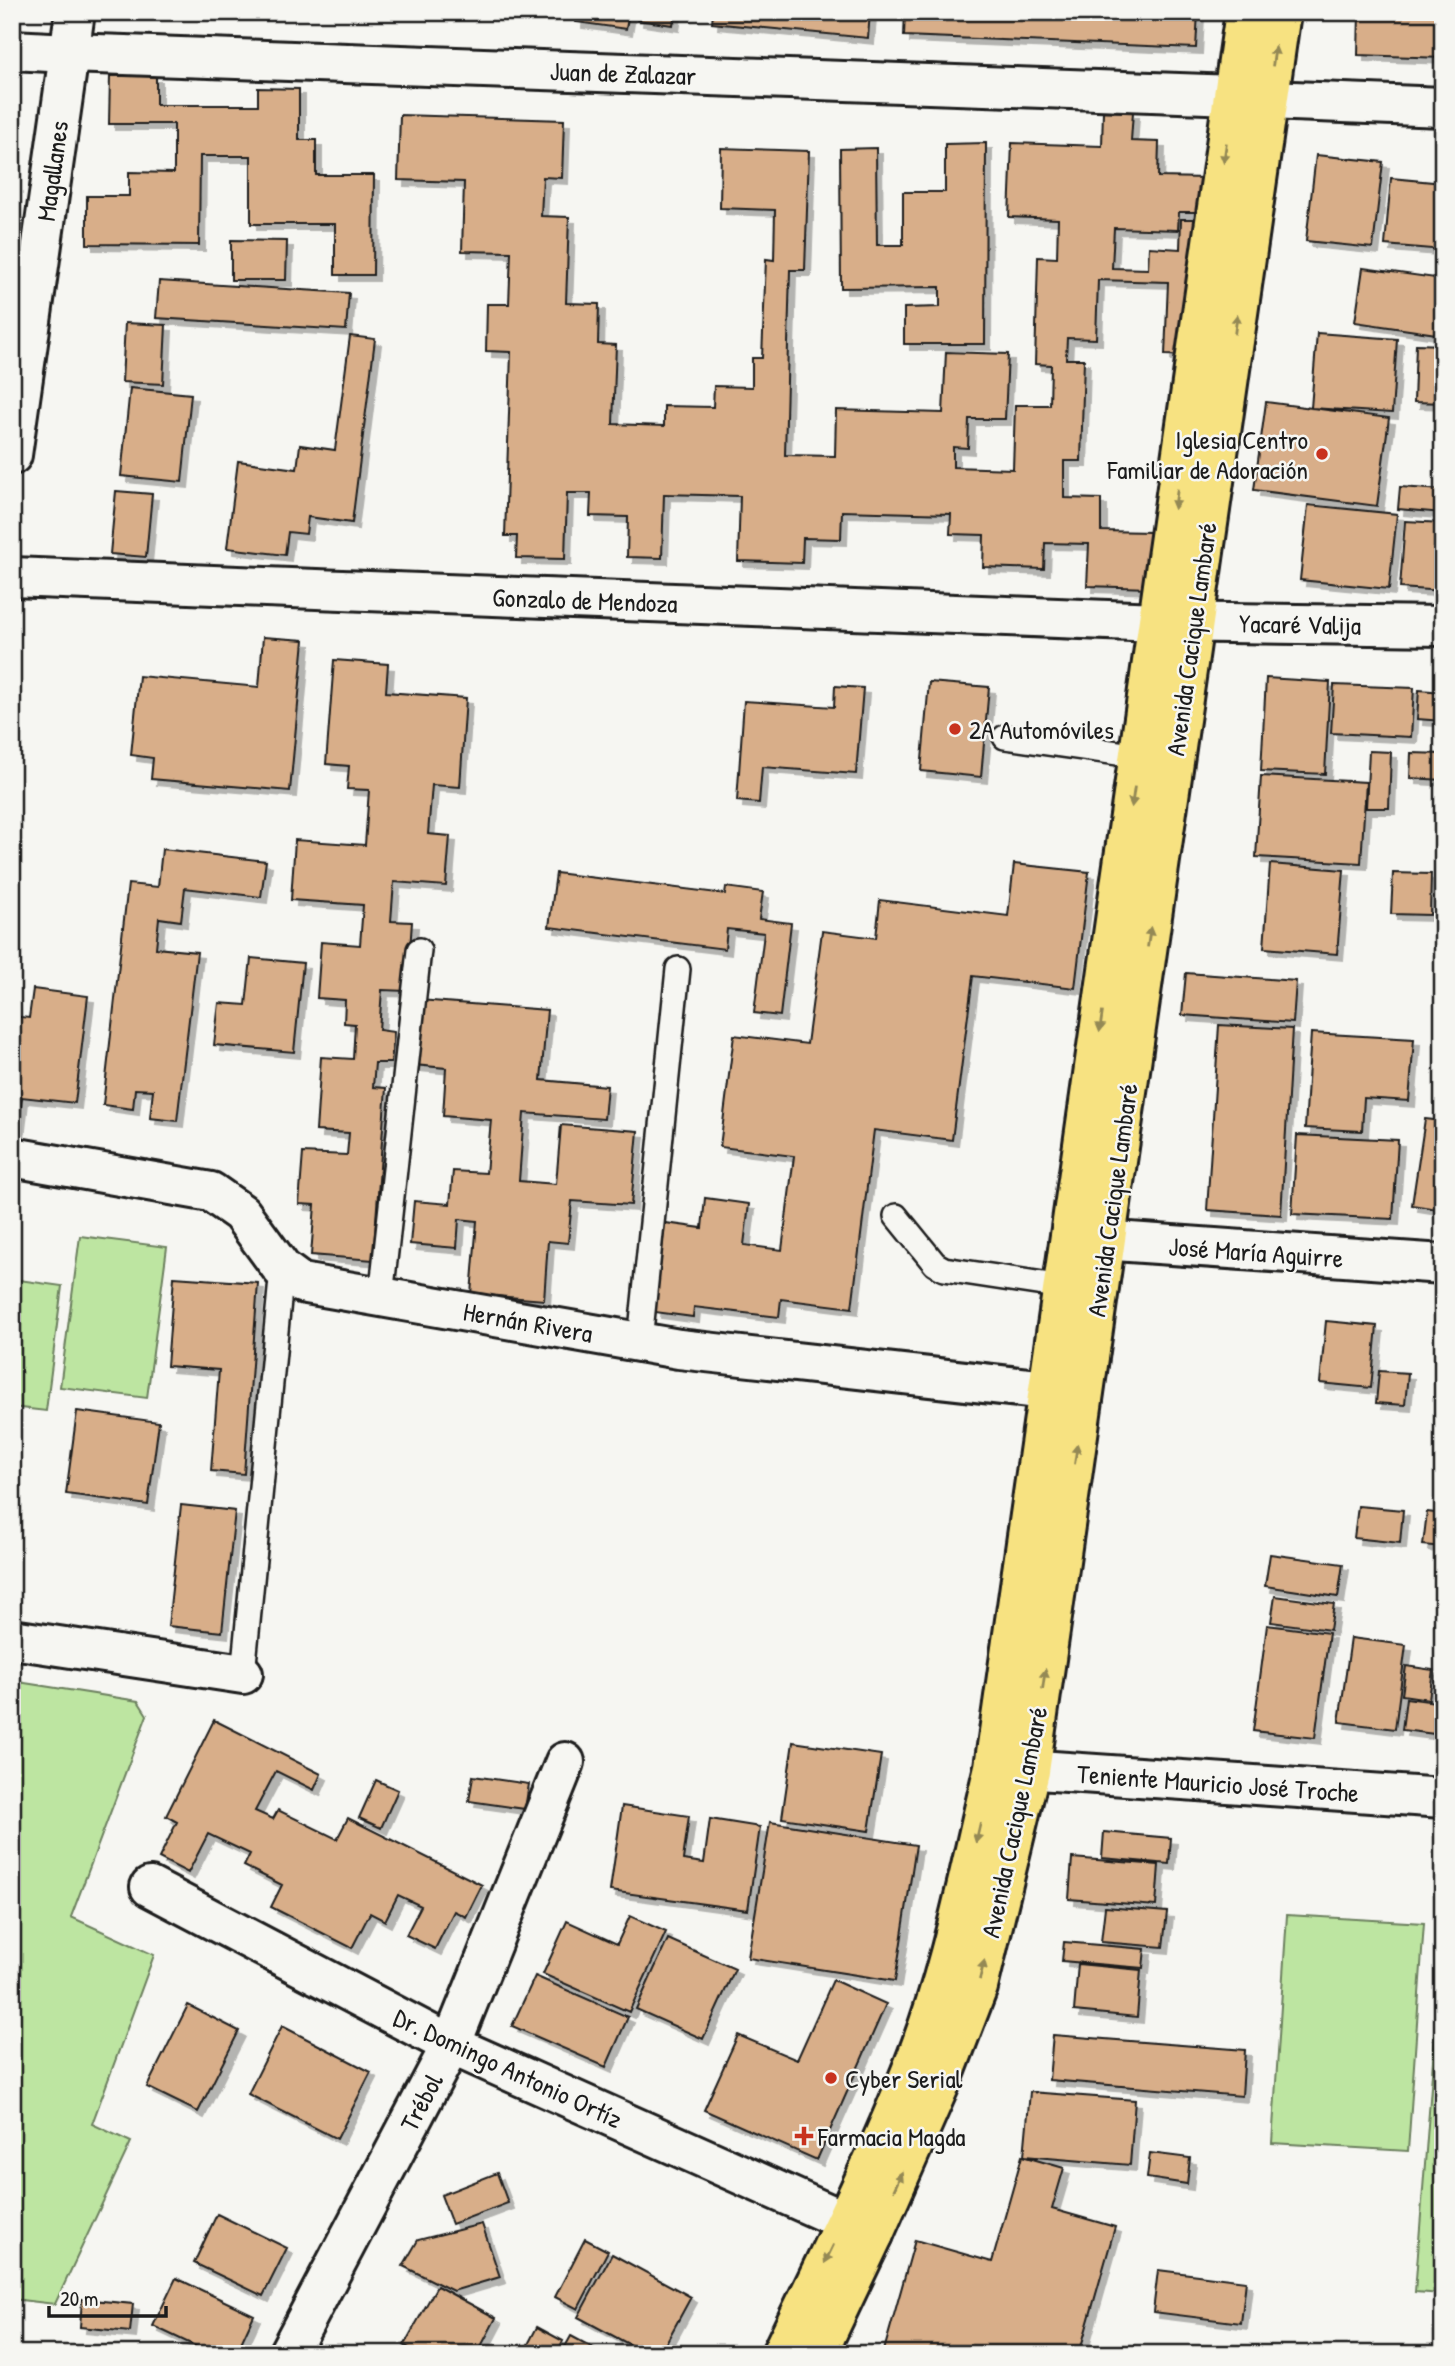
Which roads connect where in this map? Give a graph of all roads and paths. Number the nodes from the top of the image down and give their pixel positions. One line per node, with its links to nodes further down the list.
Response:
1 (75, 12): 5 (street, Magallanes)
2 (1245, 12): 6 (main road, Avenida Cacique Lambaré)
3 (1281, 12): 6 (main road, Avenida Cacique Lambaré, one-way to 3)
4 (12, 50): 5 (street, Juan de Zalazar)
5 (69, 53): 6 (street, Juan de Zalazar); 8 (street, Magallanes)
6 (1251, 97): 7 (street, Juan de Zalazar); 10 (main road, Avenida Cacique Lambaré)
7 (1443, 107)
8 (12, 455)
9 (12, 577): 10 (street, Gonzalo de Mendoza)
10 (1176, 622): 11 (street, Yacaré Valija); 13 (main road, Avenida Cacique Lambaré); 18 (main road, Avenida Cacique Lambaré, one-way to 10)
11 (1443, 626)
12 (1005, 737): 13 (lane)
13 (1139, 756): 18 (main road, Avenida Cacique Lambaré, one-way to 18)
14 (419, 950): 22 (lane)
15 (678, 969): 23 (lane)
16 (12, 1157): 20 (street, Hernán Rivera)
17 (896, 1216): 21 (lane)
18 (1088, 1240): 19 (street, José María Aguirre); 21 (main road, Avenida Cacique Lambaré); 24 (main road, Avenida Cacique Lambaré)
19 (1443, 1264)
20 (282, 1269): 22 (street, Hernán Rivera); 26 (lane)
21 (1063, 1287): 24 (main road, Avenida Cacique Lambaré)
22 (381, 1297): 23 (street, Hernán Rivera)
23 (640, 1341): 24 (street, Hernán Rivera)
24 (1066, 1392): 28 (main road, Avenida Cacique Lambaré)
25 (12, 1639): 26 (street)
26 (243, 1674)
27 (565, 1762): 31 (street, Trébol)
28 (1012, 1769): 29 (street, Teniente Mauricio José Troche); 32 (main road, Avenida Cacique Lambaré)
29 (1443, 1798)
30 (149, 1887): 31 (street, Dr. Domingo Antonio Ortíz)
31 (451, 2045): 32 (street, Dr. Domingo Antonio Ortíz); 33 (street, Trébol)
32 (860, 2227): 34 (main road, Avenida Cacique Lambaré, one-way to 34); 35 (main road, Avenida Cacique Lambaré)
33 (288, 2354)
34 (781, 2354)
35 (817, 2354)

